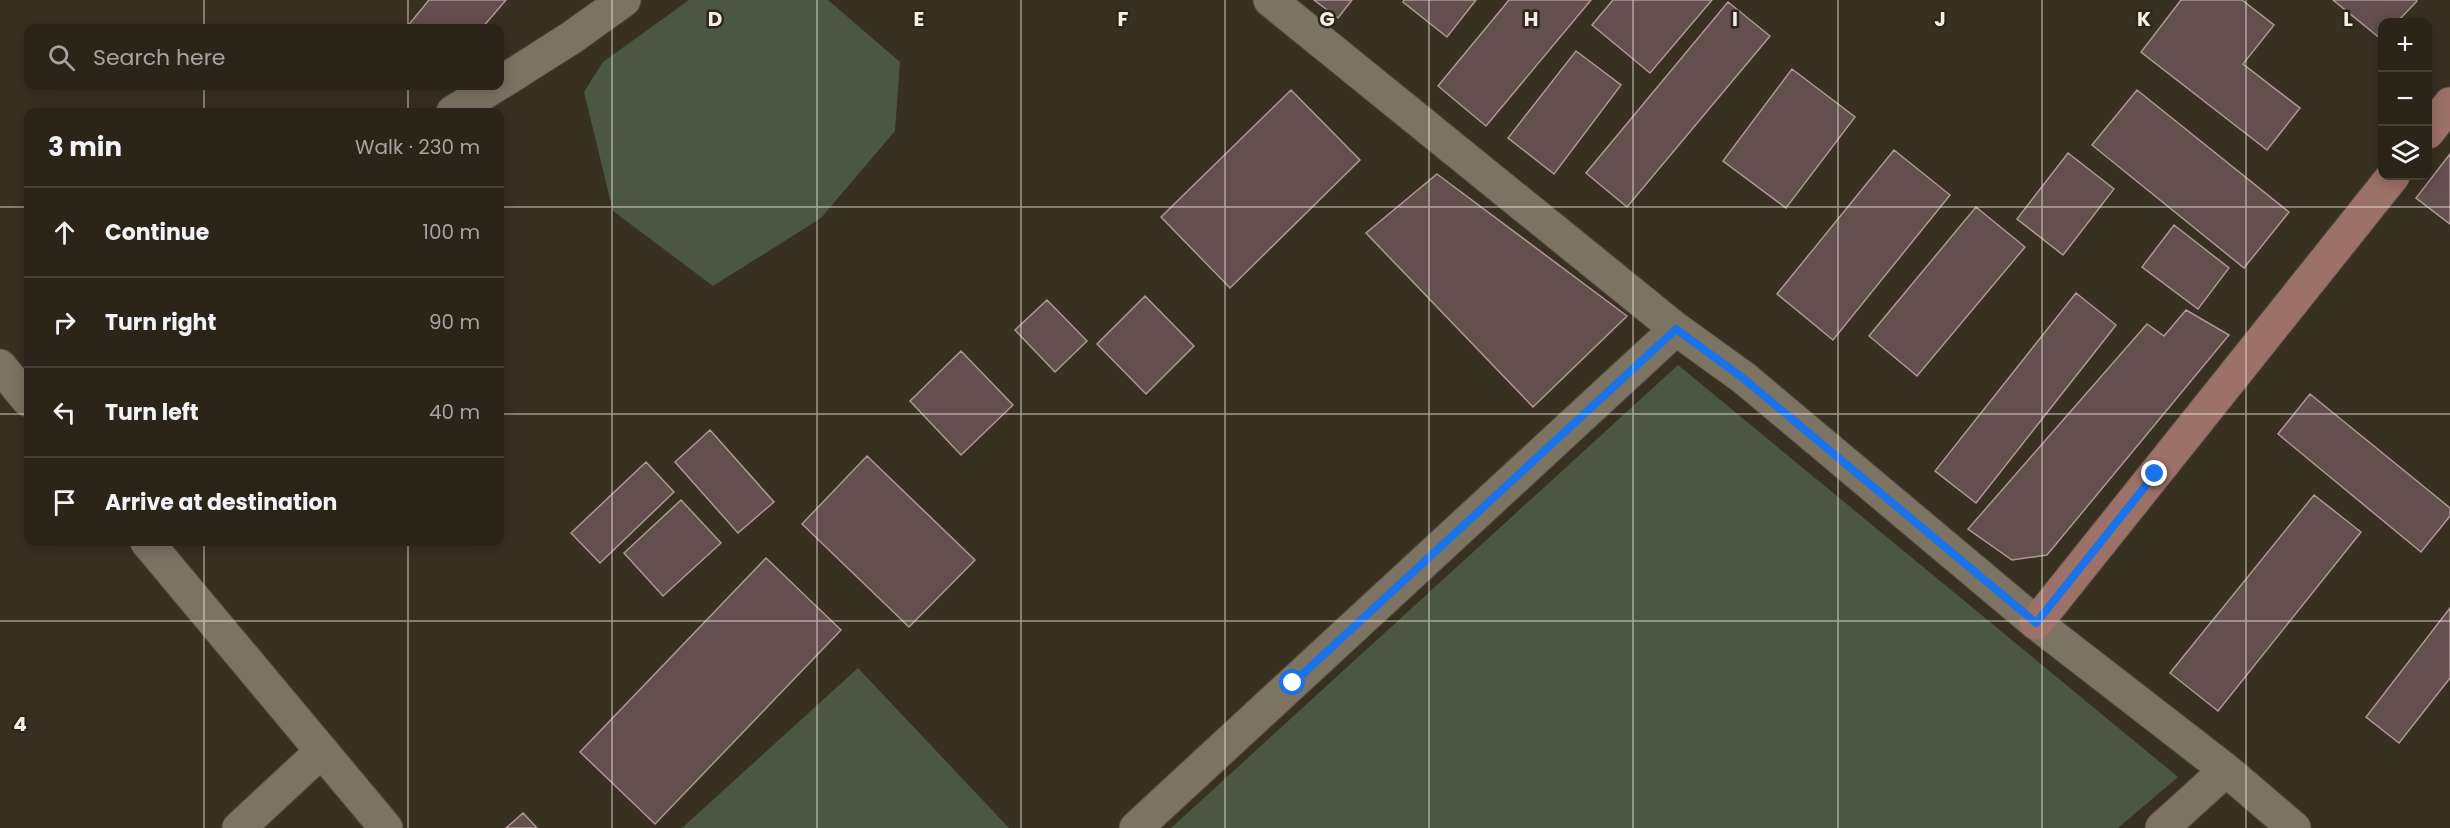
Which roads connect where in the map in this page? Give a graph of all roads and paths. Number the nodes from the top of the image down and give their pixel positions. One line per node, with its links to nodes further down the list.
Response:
1 (624, 0): 3 (street)
2 (1270, 0): 9 (street)
3 (504, 80)
4 (489, 90): 6 (street)
5 (2450, 104): 7 (street)
6 (459, 108)
7 (2432, 126)
8 (2390, 180): 11 (street)
9 (1676, 329): 11 (street); 16 (street)
10 (150, 546): 12 (street)
11 (2036, 623): 13 (street)
12 (322, 751): 14 (street); 15 (street)
13 (2226, 770): 17 (street); 18 (street)
14 (238, 828)
15 (386, 828)
16 (1136, 828)
17 (2162, 828)
18 (2294, 828)

